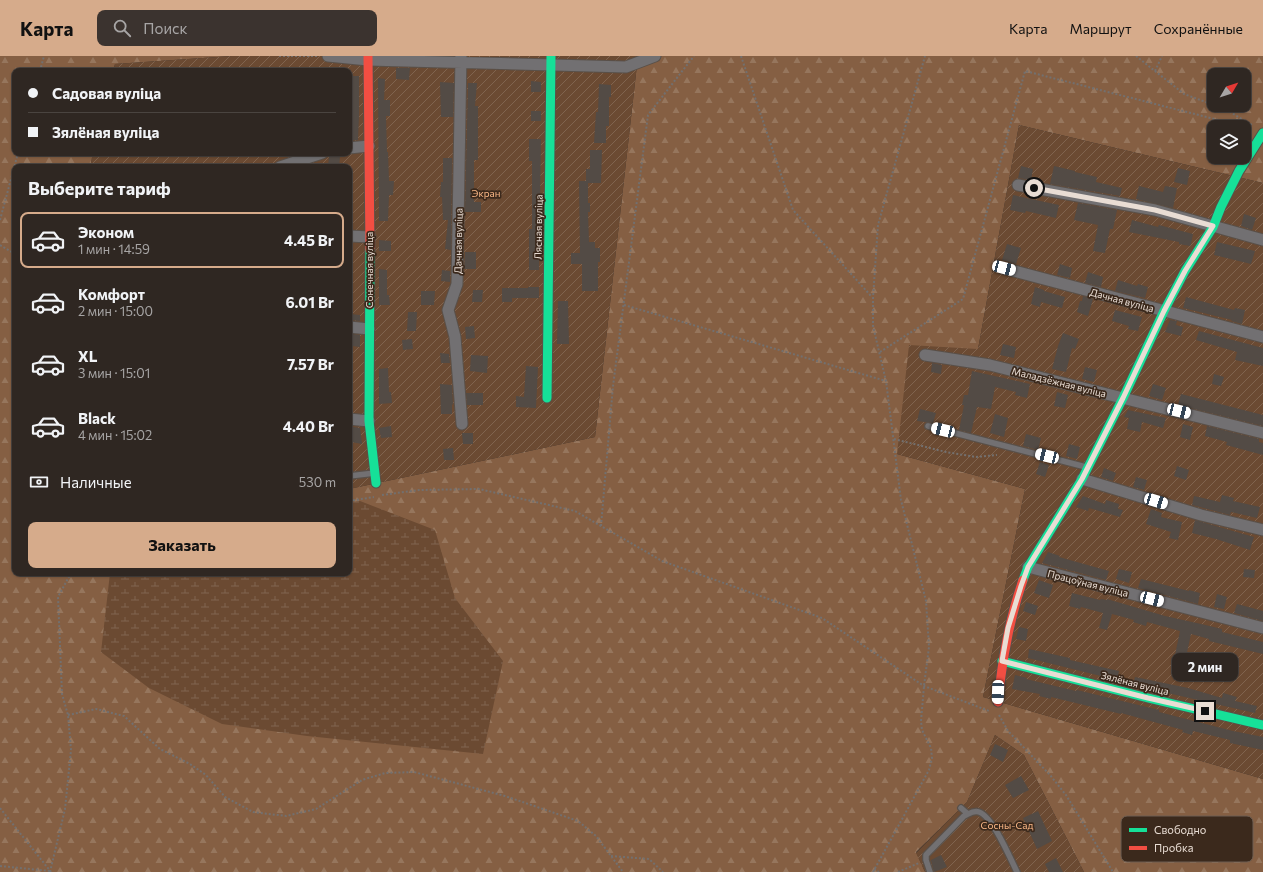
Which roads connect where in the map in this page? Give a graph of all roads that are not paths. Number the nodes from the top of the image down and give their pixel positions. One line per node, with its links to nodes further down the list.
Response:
1 (328, 56): 3 (street)
2 (655, 56): 5 (street)
3 (368, 58): 4 (street); 7 (street, Сонечная вуліца)
4 (461, 59): 5 (street); 26 (street, Дачная вуліца)
5 (551, 60): 22 (street, Лясная вуліца)
6 (1258, 130): 12 (street)
7 (369, 146): 8 (street); 14 (street, Сонечная вуліца)
8 (352, 148)
9 (313, 156): 10 (street)
10 (289, 164)
11 (1018, 185): 12 (street)
12 (1213, 226): 15 (street); 17 (street)
13 (352, 236): 14 (street)
14 (370, 237): 19 (street, Сонечная вуліца)
15 (1263, 240)
16 (1004, 268): 17 (street, Дачная вуліца)
17 (1164, 311): 20 (street, Дачная вуліца); 23 (street)
18 (352, 327): 19 (street)
19 (369, 329): 25 (street, Сонечная вуліца)
20 (1263, 336)
21 (924, 355): 23 (street, Маладзёжная вуліца)
22 (547, 398)
23 (1123, 398): 28 (street, Маладзёжная вуліца); 29 (street)
24 (352, 419): 25 (street)
25 (369, 421): 30 (street, Сонечная вуліца)
26 (462, 424)
27 (928, 426): 29 (lane)
28 (1263, 432)
29 (1088, 467): 32 (street)
30 (375, 473): 31 (lane); 33 (street, Сонечная вуліца)
31 (352, 476)
32 (1082, 479): 34 (street); 35 (street)
33 (376, 483)
34 (1263, 530)
35 (1028, 567): 36 (street, Працоўная вуліца); 37 (street)
36 (1263, 628)
37 (1002, 661): 38 (street); 39 (street, Зялёная вуліца)
38 (998, 702)
39 (1263, 725)
40 (961, 808): 41 (lane)
41 (968, 814): 42 (lane); 43 (lane)
42 (930, 872)
43 (1017, 872)

